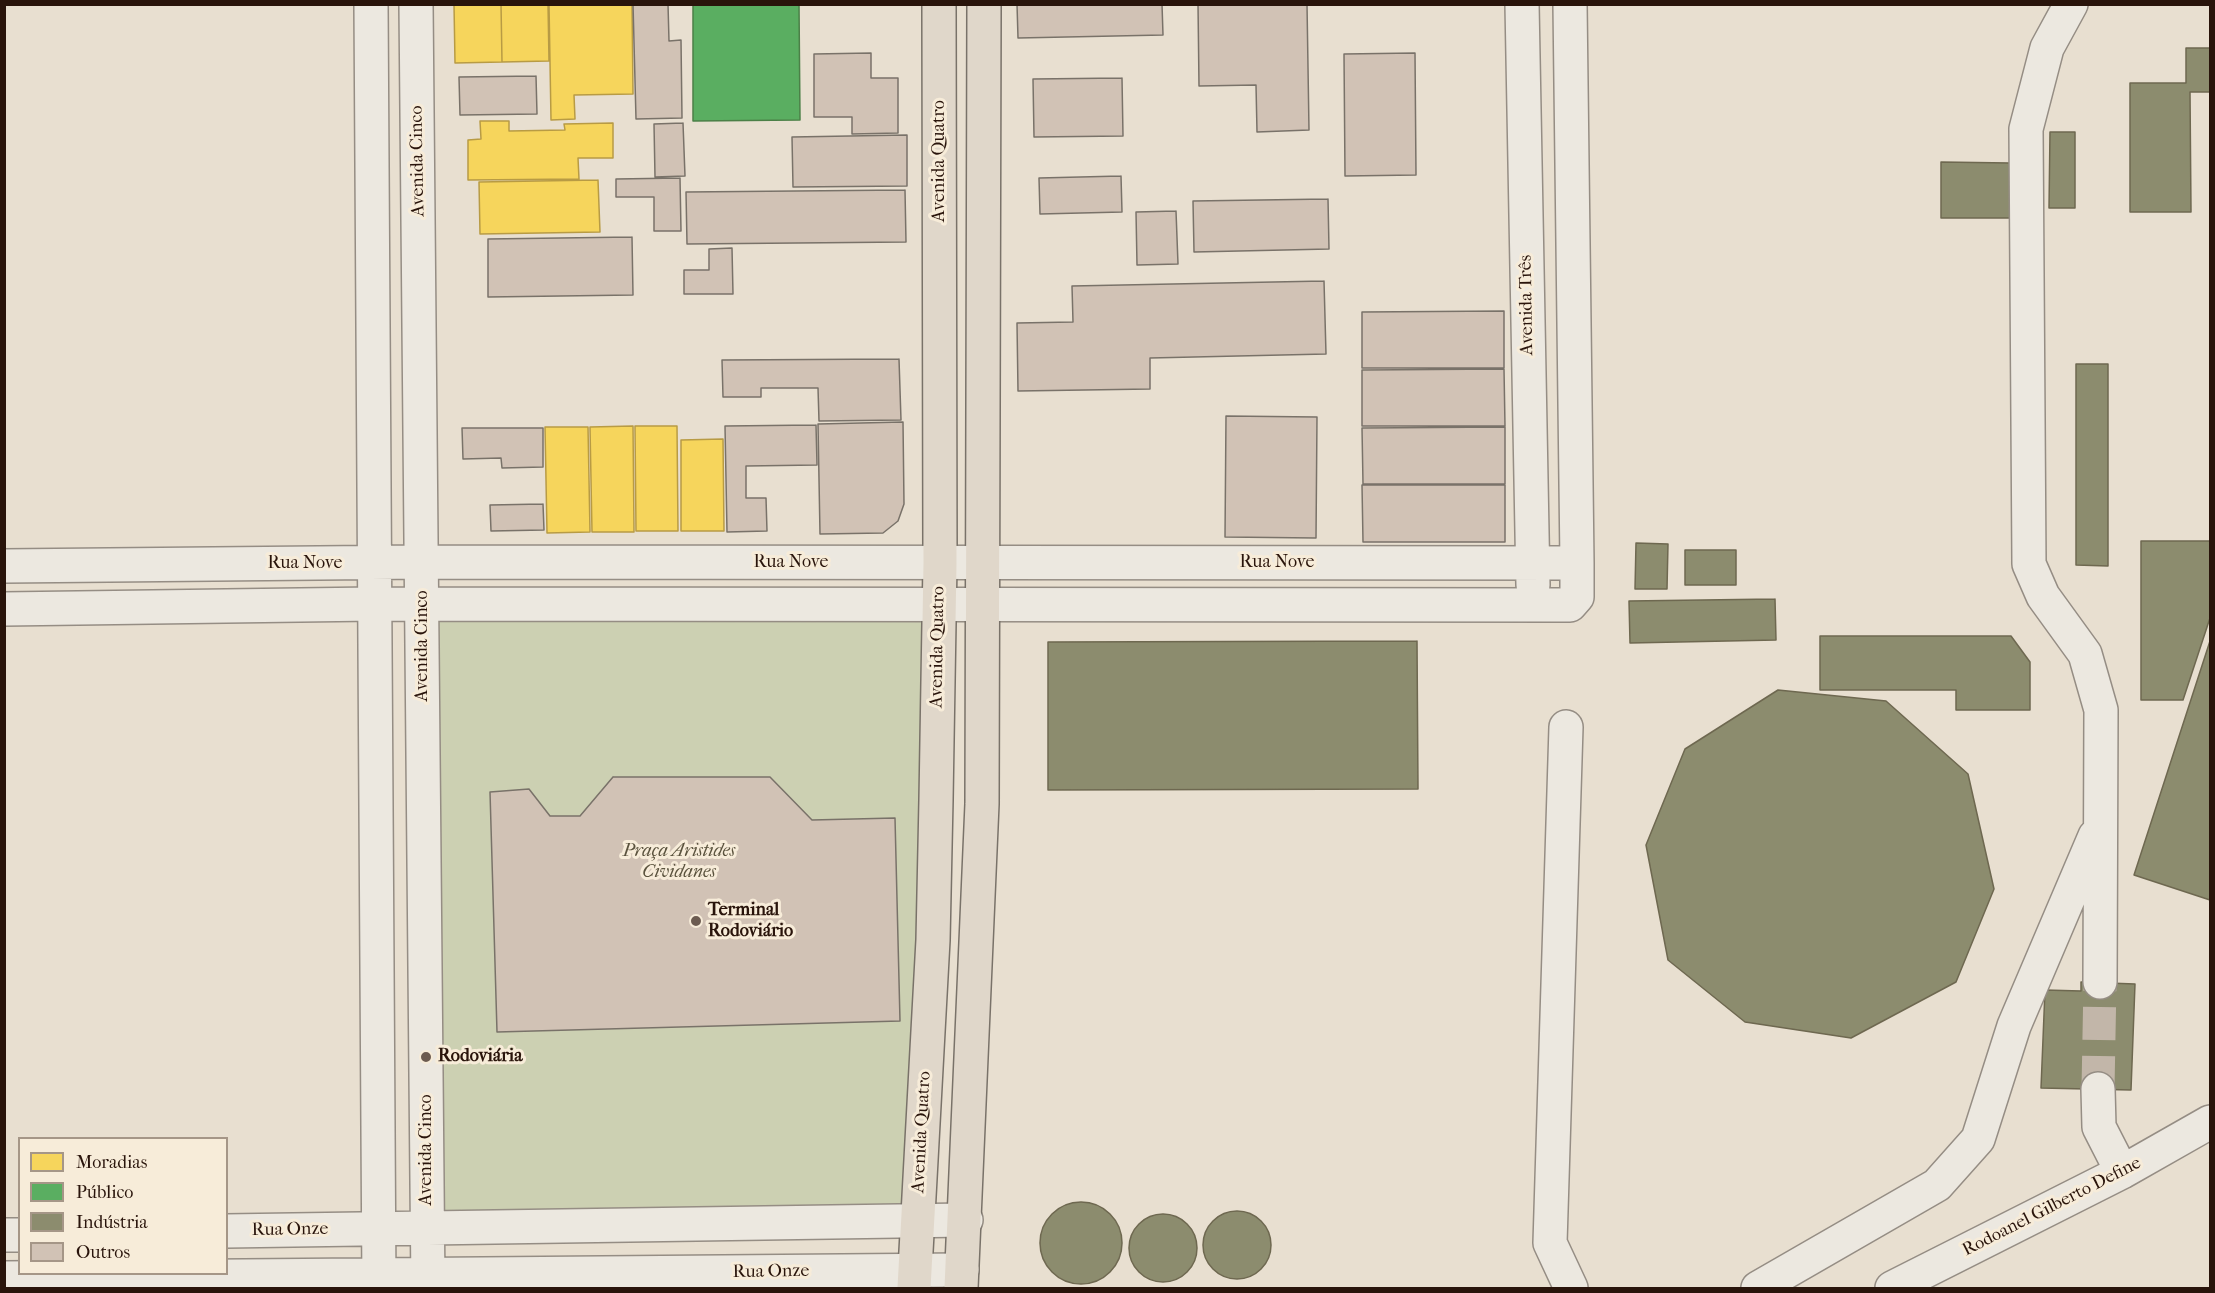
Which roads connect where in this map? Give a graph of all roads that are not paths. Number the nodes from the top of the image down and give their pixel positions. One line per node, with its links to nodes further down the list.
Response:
1 (371, 4): 10 (street)
2 (416, 4): 11 (street, Avenida Cinco)
3 (939, 4): 8 (main road, Avenida Quatro)
4 (984, 4): 9 (main road)
5 (1522, 4): 18 (street, Avenida Três)
6 (1570, 4): 19 (street)
7 (2071, 4): 28 (street)
8 (940, 111): 9 (main road); 13 (main road, Avenida Quatro)
9 (983, 111): 12 (main road)
10 (372, 179): 11 (street); 15 (street)
11 (418, 180): 14 (street, Avenida Cinco)
12 (983, 249): 13 (main road); 17 (main road)
13 (940, 250): 16 (main road, Avenida Quatro)
14 (423, 562): 15 (street, Rua Nove); 16 (street, Rua Nove); 22 (street, Avenida Cinco)
15 (374, 563): 20 (street, Rua Nove); 21 (street)
16 (940, 563): 17 (street, Rua Nove); 23 (main road, Avenida Quatro)
17 (981, 563): 18 (street, Rua Nove); 24 (main road)
18 (1533, 563): 19 (street, Rua Nove); 25 (street, Avenida Três)
19 (1577, 564): 25 (street)
20 (4, 566)
21 (374, 604): 22 (street); 26 (street); 35 (street)
22 (423, 604): 23 (street); 36 (street, Avenida Cinco)
23 (938, 605): 24 (street); 34 (main road, Avenida Quatro)
24 (982, 605): 25 (street); 33 (main road)
25 (1533, 606)
26 (4, 609)
27 (1566, 727): 43 (street)
28 (2100, 823): 29 (street); 44 (street)
29 (2100, 982)
30 (2098, 1089): 32 (street)
31 (2211, 1122): 32 (street, Rodoanel Gilberto Define)
32 (2122, 1172): 45 (street, Rodoanel Gilberto Define)
33 (966, 1220): 34 (street, Rua Onze); 39 (main road)
34 (917, 1221): 36 (street, Rua Onze); 40 (main road, Avenida Quatro)
35 (378, 1229): 36 (street, Rua Onze); 37 (street, Rua Onze); 41 (street)
36 (428, 1230): 42 (street, Avenida Cinco)
37 (228, 1232)
38 (4, 1278): 41 (street, Rua Onze)
39 (962, 1279): 40 (street, Rua Onze)
40 (914, 1280): 42 (street, Rua Onze)
41 (379, 1282): 42 (street, Rua Onze)
42 (428, 1282)
43 (1571, 1288)
44 (1758, 1288)
45 (1892, 1288)

